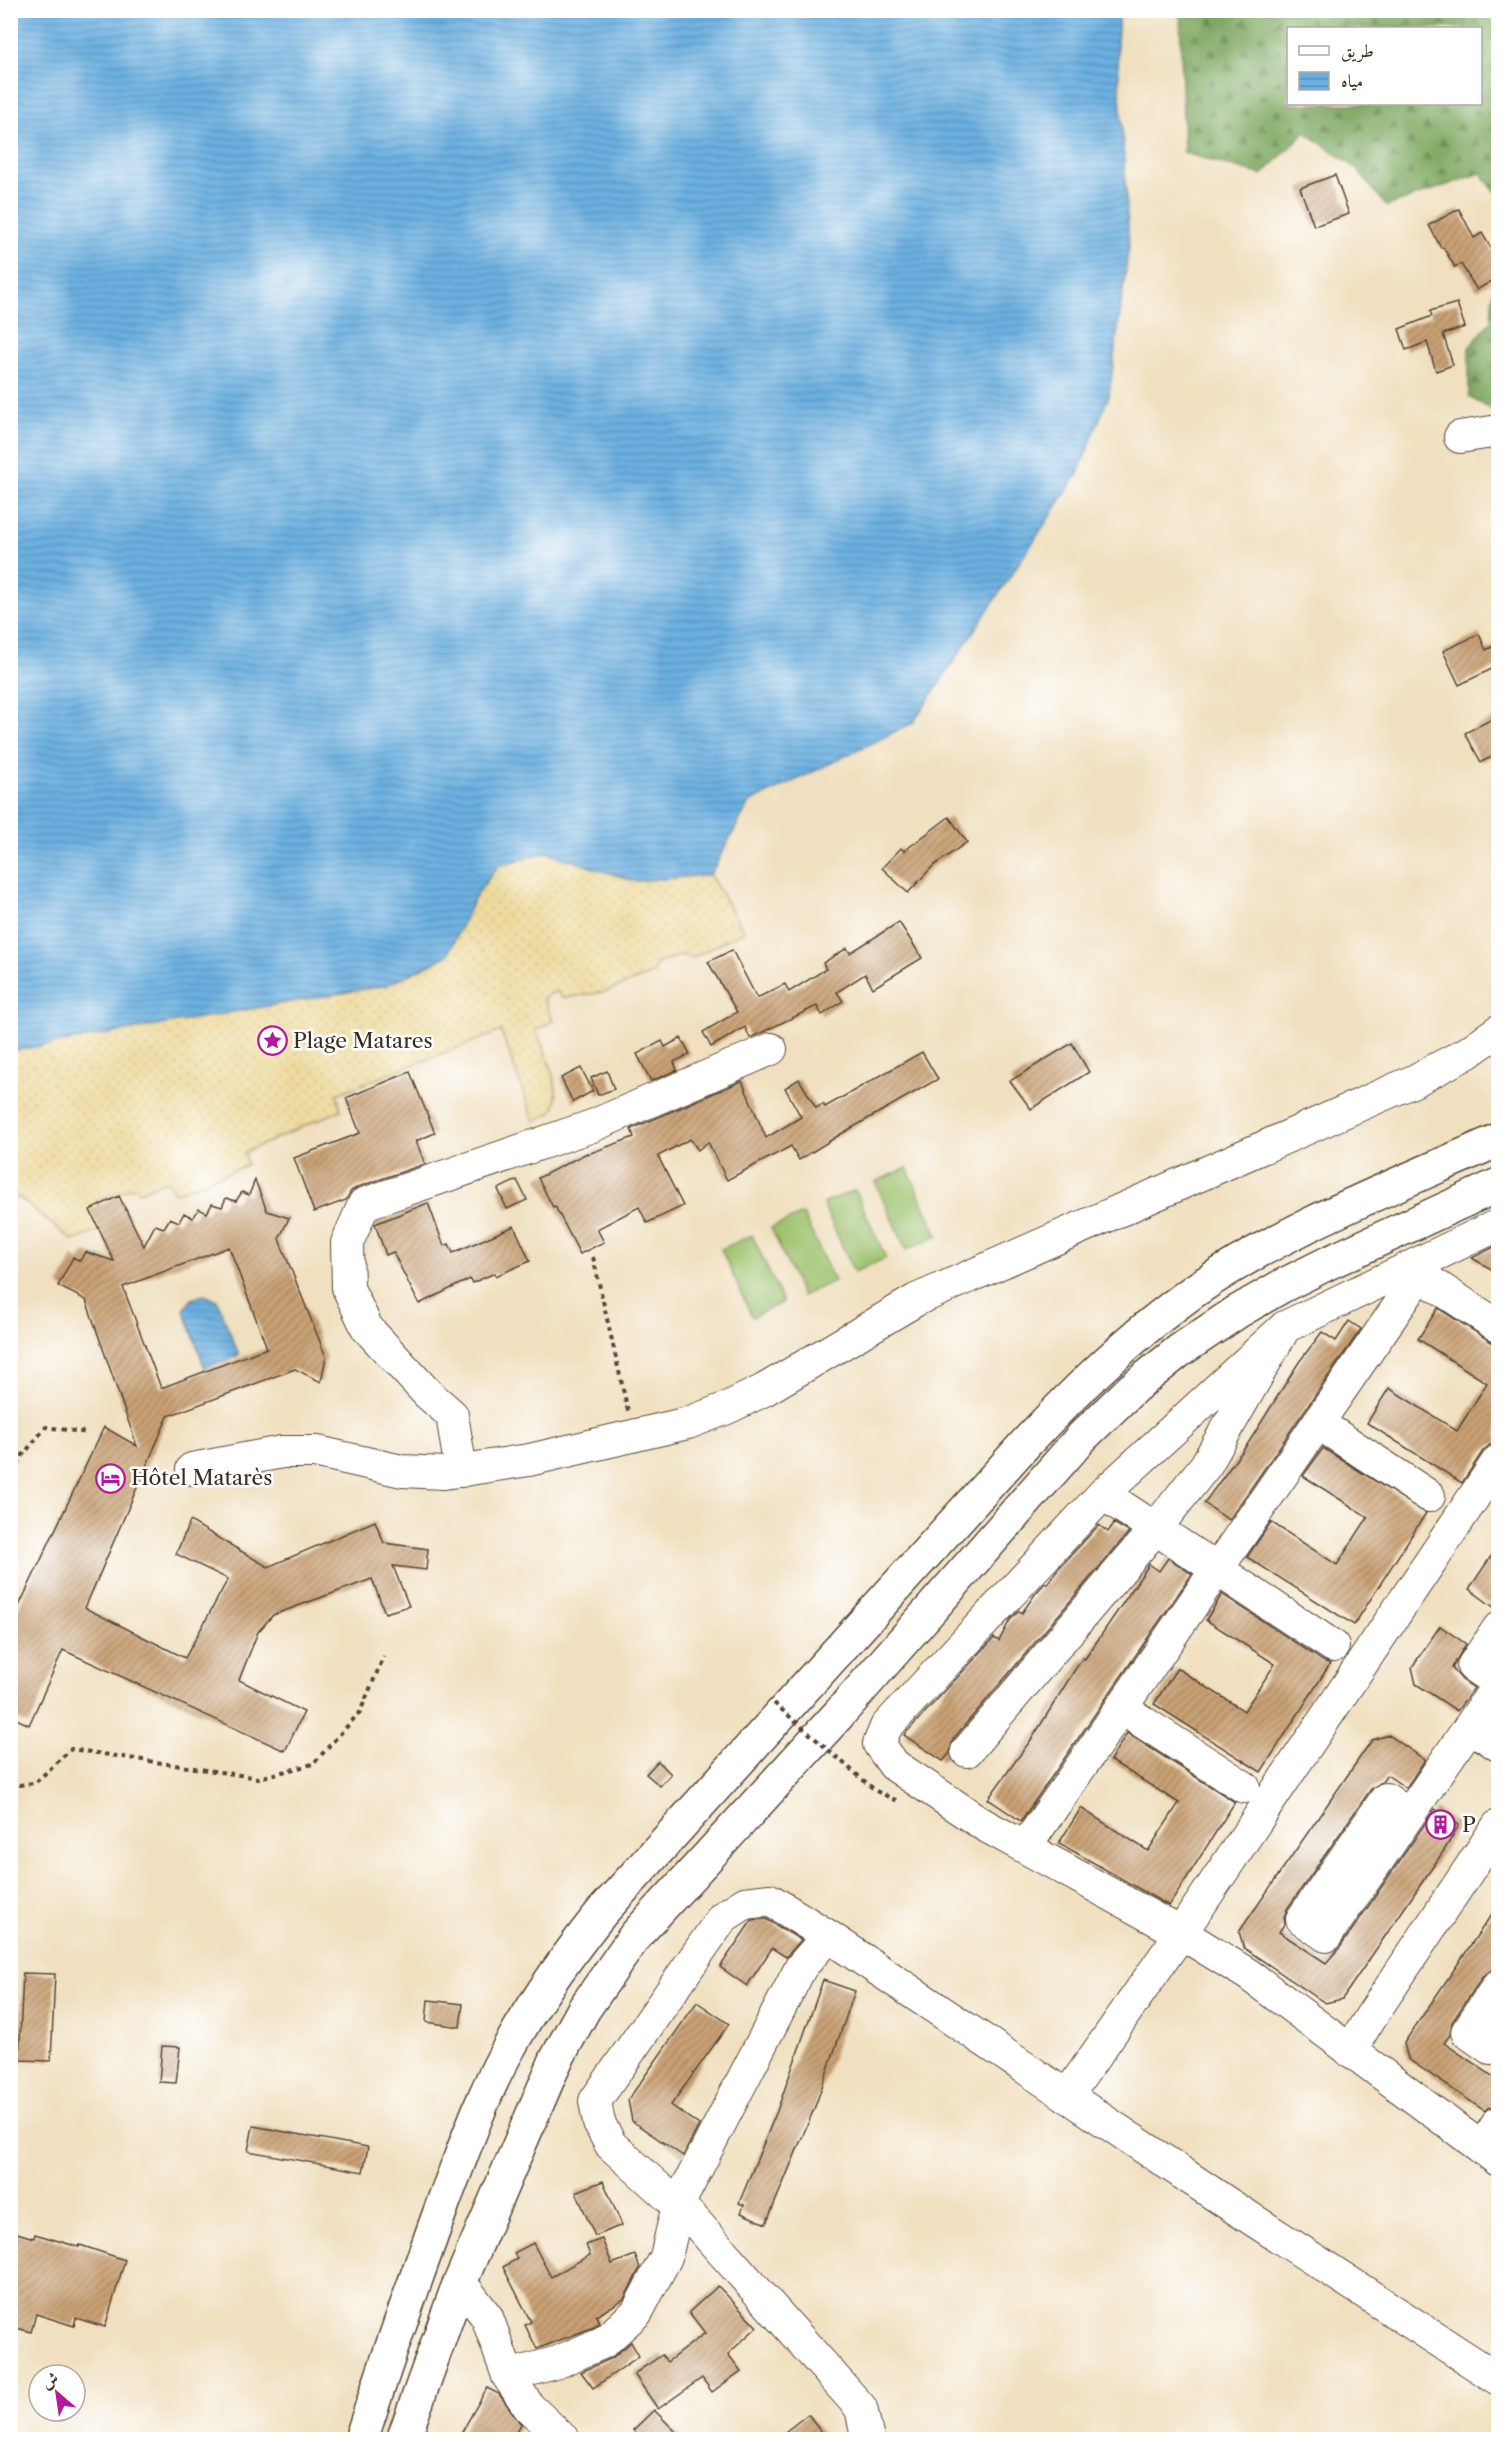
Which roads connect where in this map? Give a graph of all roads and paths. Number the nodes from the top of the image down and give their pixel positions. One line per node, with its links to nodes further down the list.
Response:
1 (1498, 432): 2 (street)
2 (1460, 437)
3 (1498, 1031): 14 (street)
4 (771, 1049): 17 (street)
5 (1498, 1140): 51 (highway)
6 (1498, 1185): 48 (highway)
7 (1498, 1225): 9 (street)
8 (593, 1257): 14 (path)
9 (1414, 1271): 10 (street); 11 (street); 12 (street)
10 (1498, 1326)
11 (1284, 1327): 19 (street); 21 (street)
12 (1318, 1423): 20 (street); 22 (street)
13 (88, 1433): 18 (path)
14 (633, 1436): 17 (street)
15 (1498, 1461): 39 (street)
16 (192, 1469): 17 (street)
17 (461, 1471)
18 (10, 1481)
19 (1103, 1494): 21 (street); 37 (street)
20 (1429, 1496)
21 (1155, 1529): 22 (street); 31 (street)
22 (1216, 1571): 24 (street); 28 (street)
23 (1498, 1629): 26 (street)
24 (1333, 1646)
25 (384, 1656): 32 (path)
26 (1498, 1684): 29 (street)
27 (774, 1702): 34 (path, bridge)
28 (1121, 1708): 33 (street); 37 (street)
29 (1471, 1727): 30 (street); 35 (street)
30 (1498, 1745)
31 (967, 1751)
32 (10, 1786)
33 (1244, 1786)
34 (876, 1791)
35 (1409, 1815)
36 (1498, 1829): 42 (street)
37 (1026, 1846): 39 (street)
38 (1498, 1861): 42 (street)
39 (1181, 1932): 44 (street); 45 (street)
40 (828, 1936): 45 (street); 47 (street); 47 (street)
41 (1498, 1986): 43 (street)
42 (1370, 2018): 44 (street)
43 (1498, 2036)
44 (1350, 2051): 46 (street)
45 (1067, 2096): 50 (street)
46 (1493, 2144)
47 (678, 2205): 49 (street); 54 (street)
48 (460, 2282): 49 (street); 52 (highway)
49 (508, 2376): 53 (street)
50 (1498, 2379)
51 (362, 2439)
52 (403, 2439)
53 (564, 2439)
54 (868, 2439)

